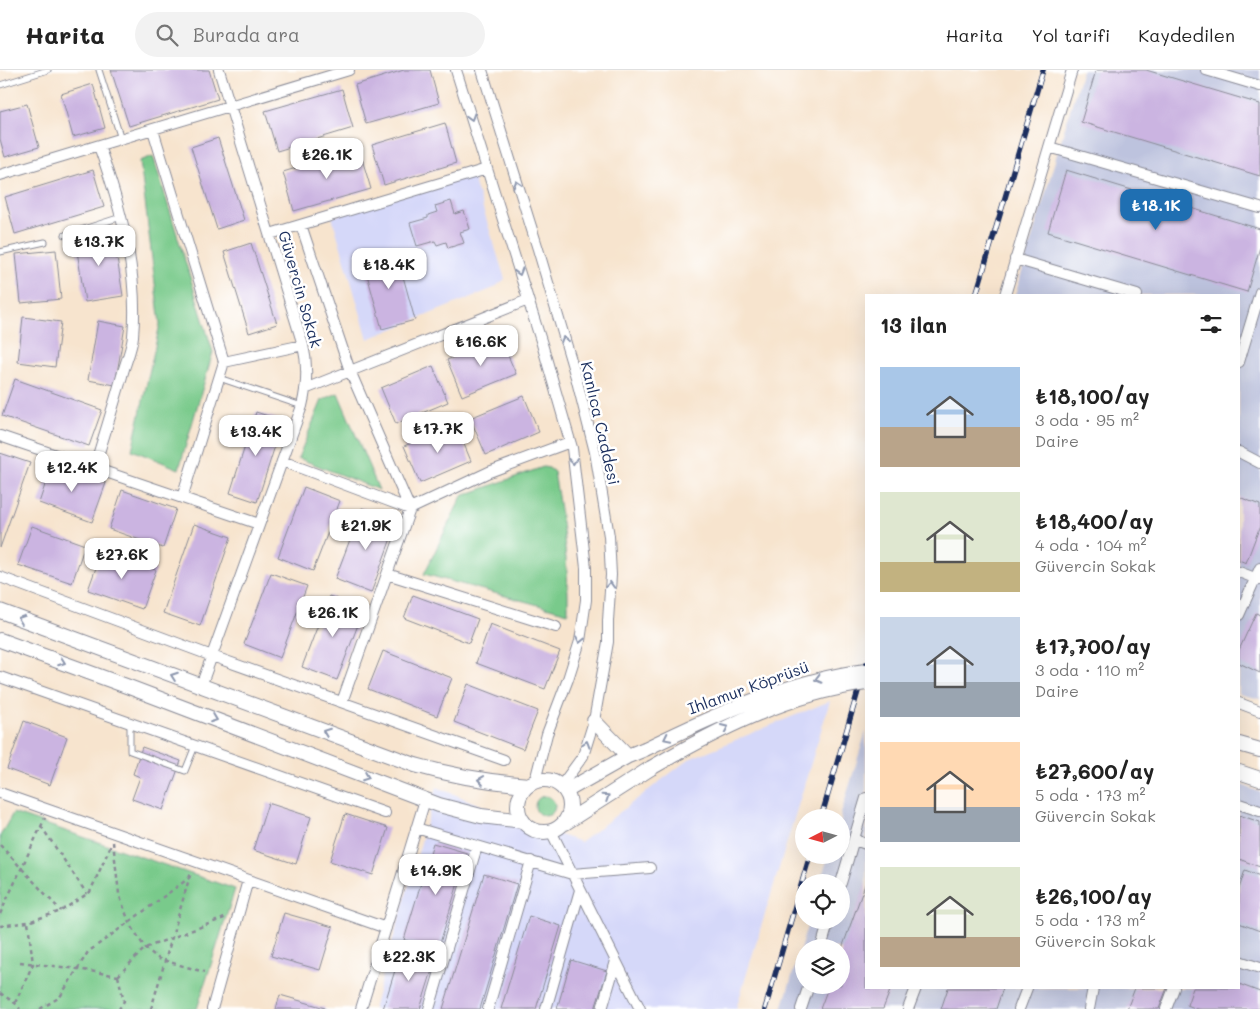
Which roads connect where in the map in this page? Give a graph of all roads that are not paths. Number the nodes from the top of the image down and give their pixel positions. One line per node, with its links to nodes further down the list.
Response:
1 (48, 70): 9 (lane)
2 (99, 70): 13 (lane)
3 (219, 70): 11 (street, Güvercin Sokak)
4 (350, 70): 11 (street)
5 (456, 70): 16 (street, one-way to 16)
6 (482, 70): 63 (street, Kanlıca Caddesi, one-way to 6)
7 (1072, 70): 15 (street)
8 (1206, 70): 10 (street)
9 (0, 85)
10 (1260, 86)
11 (231, 107): 12 (street); 21 (street, Güvercin Sokak)
12 (153, 130): 13 (street); 33 (street)
13 (121, 139): 14 (street)
14 (99, 146): 17 (street); 19 (street)
15 (1049, 146): 18 (street); 25 (street)
16 (487, 169): 20 (street); 29 (street, one-way to 29)
17 (0, 175)
18 (1260, 208)
19 (121, 217): 22 (lane); 43 (street)
20 (300, 225): 21 (street); 34 (street)
21 (270, 234): 31 (street, Güvercin Sokak)
22 (65, 235)
23 (45, 242): 24 (lane)
24 (0, 252)
25 (1015, 259): 27 (street); 28 (street)
26 (1260, 292): 30 (street)
27 (1005, 294)
28 (1134, 294)
29 (528, 300): 34 (street); 39 (street)
30 (1244, 327): 32 (street)
31 (303, 346): 33 (street); 36 (street, Güvercin Sokak)
32 (1240, 355)
33 (224, 362): 35 (street)
34 (350, 371): 36 (street); 45 (street)
35 (219, 378): 37 (lane); 44 (street)
36 (305, 389): 37 (street, Güvercin Sokak)
37 (302, 406): 41 (street, Güvercin Sokak)
38 (0, 436): 43 (street)
39 (570, 442): 45 (street); 72 (street, one-way to 72)
40 (1240, 453): 42 (street)
41 (282, 461): 45 (street); 46 (street, Güvercin Sokak)
42 (1260, 463)
43 (94, 468): 44 (street)
44 (182, 498): 46 (street)
45 (410, 509): 48 (street)
46 (259, 524): 55 (street, Güvercin Sokak)
47 (1240, 572): 49 (street)
48 (387, 574): 53 (street); 60 (street)
49 (1259, 575): 52 (street)
50 (0, 577): 55 (street)
51 (0, 611): 59 (street, one-way to 51)
52 (1240, 613)
53 (556, 627)
54 (0, 640): 75 (street, one-way to 75)
55 (212, 656): 59 (street, Güvercin Sokak); 60 (street)
56 (865, 671): 68 (street, Ihlamur Köprüsü, one-way to 68, bridge)
57 (0, 677): 64 (street)
58 (865, 683): 81 (street, Ihlamur Köprüsü, one-way to 58, bridge)
59 (201, 686): 72 (street, one-way to 59)
60 (342, 702): 69 (street)
61 (1240, 703): 62 (street)
62 (1260, 711)
63 (594, 721): 68 (street); 73 (street, Kanlıca Caddesi, one-way to 63)
64 (130, 722): 66 (street); 66 (lane)
65 (1240, 744): 67 (street)
66 (195, 746): 79 (street)
67 (1260, 750)
68 (628, 756): 73 (street, Ihlamur Köprüsü)
69 (504, 760)
70 (1240, 772): 71 (street)
71 (1260, 779)
72 (532, 783): 73 (street); 80 (street)
73 (564, 788): 81 (street)
74 (0, 793): 91 (street)
75 (425, 800): 80 (street); 82 (street)
76 (865, 802): 84 (street)
77 (1240, 804): 78 (street)
78 (1260, 812)
79 (385, 814)
80 (523, 821): 83 (street)
81 (565, 823): 83 (street)
82 (416, 828): 86 (street); 93 (street)
83 (551, 831): 89 (street)
84 (855, 840): 85 (street); 90 (street)
85 (865, 844)
86 (476, 846): 87 (street); 104 (street)
87 (531, 862): 89 (street); 105 (street)
88 (650, 868): 89 (street)
89 (572, 874): 92 (street)
90 (844, 874)
91 (248, 880): 93 (street); 102 (street)
92 (580, 890): 94 (street); 106 (street)
93 (386, 928): 103 (street)
94 (616, 961): 107 (street); 108 (street)
95 (1240, 961): 96 (street)
96 (1260, 968)
97 (916, 989): 110 (street)
98 (1028, 989): 111 (street)
99 (1093, 989): 112 (street)
100 (1174, 989): 113 (street)
101 (806, 994): 109 (street)
102 (212, 1009)
103 (361, 1009)
104 (429, 1009)
105 (488, 1009)
106 (546, 1009)
107 (602, 1009)
108 (640, 1009)
109 (801, 1009)
110 (908, 1009)
111 (1019, 1009)
112 (1089, 1009)
113 (1166, 1009)

